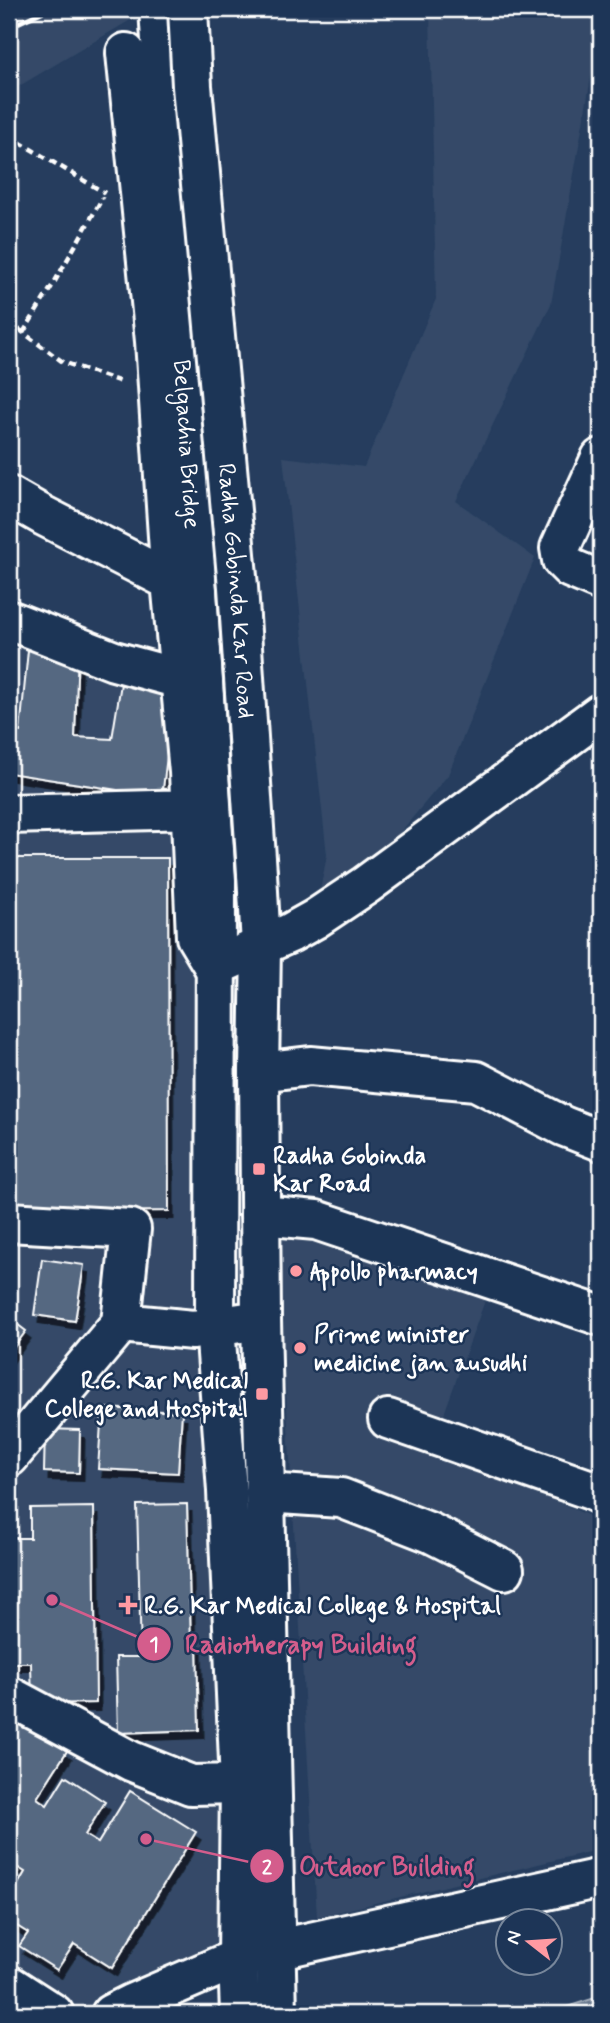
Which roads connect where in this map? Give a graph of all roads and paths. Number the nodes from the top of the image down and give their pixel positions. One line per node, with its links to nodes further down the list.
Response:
1 (159, 9): 19 (main road, Belgachia Bridge)
2 (188, 9): 20 (main road, Radha Gobinda Kar Road, bridge)
3 (127, 53): 6 (main road)
4 (9, 136): 5 (path)
5 (106, 193): 6 (path); 8 (path)
6 (142, 215): 9 (main road)
7 (9, 322): 8 (path)
8 (23, 333): 9 (path)
9 (159, 395): 12 (main road)
10 (601, 458): 13 (main road)
11 (9, 496): 12 (main road)
12 (171, 581): 15 (main road)
13 (601, 581)
14 (9, 620): 15 (main road)
15 (180, 679): 17 (main road)
16 (601, 713): 20 (main road)
17 (192, 809): 18 (main road); 21 (main road)
18 (9, 814)
19 (216, 880): 21 (main road, Radha Gobinda Kar Road)
20 (261, 946): 21 (main road); 22 (main road, Radha Gobinda Kar Road)
21 (214, 967): 29 (main road, Radha Gobinda Kar Road)
22 (258, 1072): 23 (main road); 24 (main road, Radha Gobinda Kar Road)
23 (601, 1141)
24 (260, 1215): 26 (main road); 27 (main road, Radha Gobinda Kar Road)
25 (9, 1222): 28 (main road)
26 (601, 1316)
27 (261, 1320): 29 (main road); 33 (main road, Radha Gobinda Kar Road)
28 (121, 1323): 29 (main road); 31 (main road)
29 (204, 1328): 36 (main road, Radha Gobinda Kar Road)
30 (388, 1419): 32 (main road)
31 (9, 1457)
32 (598, 1484)
33 (265, 1493): 34 (main road); 38 (main road, Radha Gobinda Kar Road)
34 (504, 1570)
35 (9, 1696): 36 (main road)
36 (240, 1784): 39 (main road, Radha Gobinda Kar Road)
37 (601, 1878): 38 (main road)
38 (276, 1949): 39 (main road); 41 (main road, Radha Gobinda Kar Road)
39 (238, 1958): 41 (main road, Radha Gobinda Kar Road); 43 (main road)
40 (9, 1985): 42 (main road)
41 (258, 2009)
42 (54, 2014)
43 (111, 2014)

